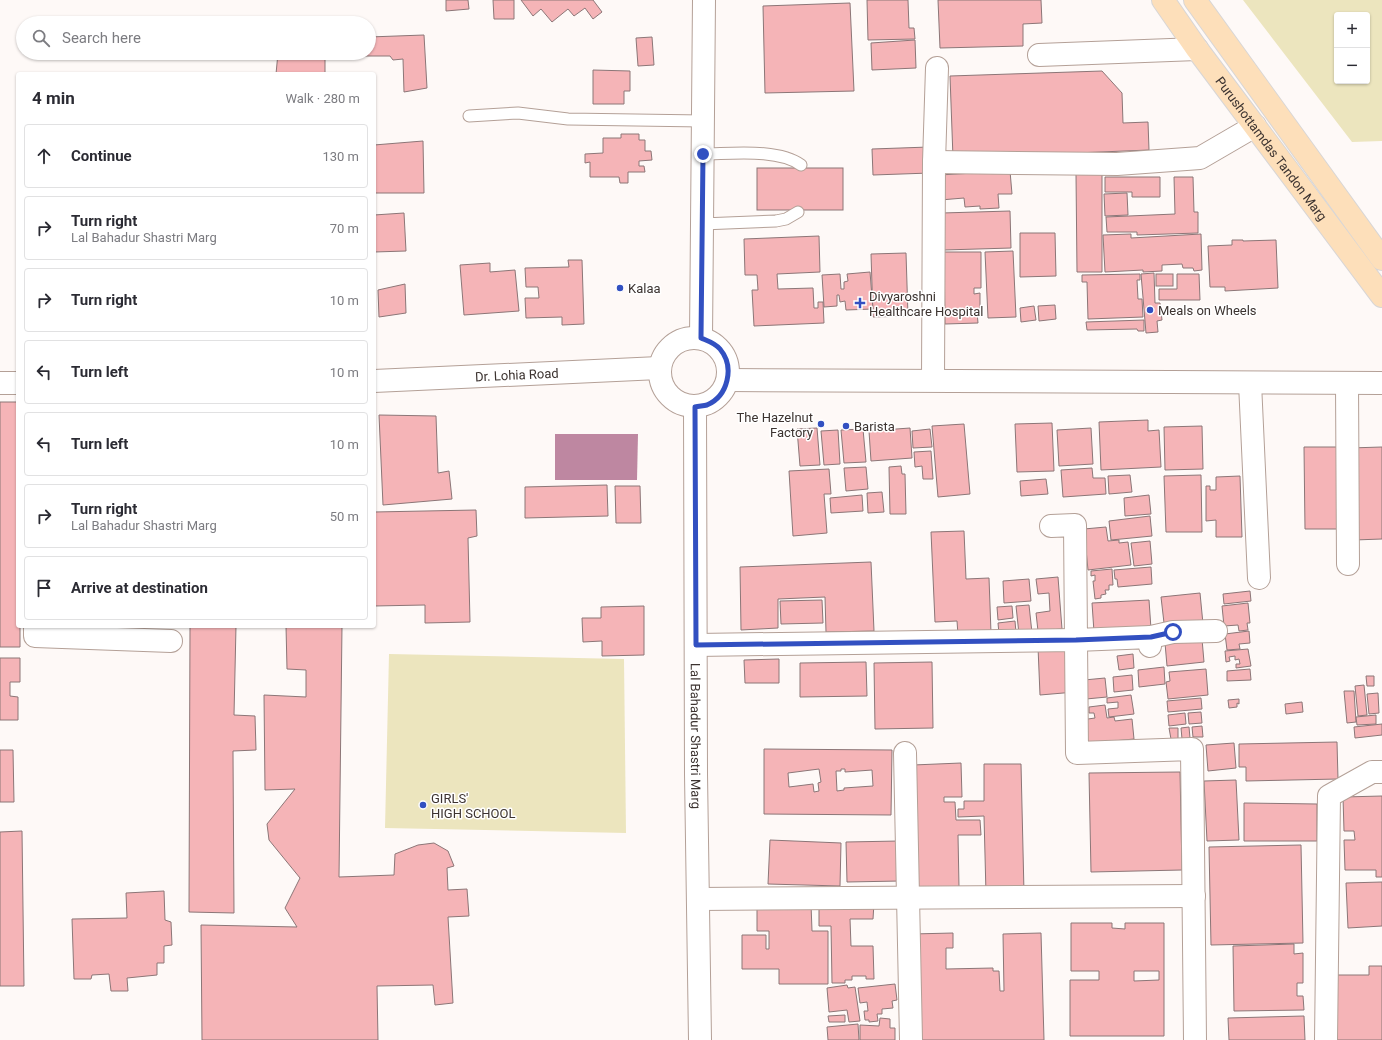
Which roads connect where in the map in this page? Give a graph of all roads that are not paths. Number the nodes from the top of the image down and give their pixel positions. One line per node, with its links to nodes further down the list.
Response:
1 (704, 0): 8 (street)
2 (1163, 0): 4 (main road, Purushottamdas Tandon Marg)
3 (1195, 0): 15 (main road)
4 (1197, 49): 5 (street); 9 (main road, Purushottamdas Tandon Marg)
5 (1039, 55)
6 (937, 68): 11 (street)
7 (469, 116): 8 (lane)
8 (703, 121): 10 (street)
9 (1255, 126): 11 (street); 16 (main road, Purushottamdas Tandon Marg)
10 (703, 154): 12 (lane); 14 (street)
11 (934, 162): 20 (street)
12 (801, 165)
13 (798, 212): 14 (lane)
14 (702, 224): 17 (street)
15 (1382, 259)
16 (1382, 296)
17 (701, 338): 18 (street); 19 (street)
18 (659, 368): 21 (street, Dr. Lohia Road); 27 (street)
19 (728, 380): 20 (street); 27 (street)
20 (933, 380): 24 (street)
21 (376, 381)
22 (16, 382): 23 (street)
23 (0, 383)
24 (1250, 383): 25 (street); 30 (street)
25 (1347, 383): 26 (street); 29 (street)
26 (1382, 383)
27 (695, 407): 35 (street, Lal Bahadur Shastri Marg)
28 (1051, 526): 33 (street)
29 (1348, 564)
30 (1259, 578)
31 (35, 628): 34 (street)
32 (1216, 631): 33 (street)
33 (1076, 640): 35 (street); 38 (street)
34 (171, 641)
35 (696, 645): 40 (street, Lal Bahadur Shastri Marg)
36 (905, 753): 39 (street)
37 (1382, 772): 44 (street)
38 (1194, 896): 39 (street); 43 (street)
39 (907, 898): 40 (street); 42 (street)
40 (698, 899): 41 (street, Lal Bahadur Shastri Marg)
41 (700, 1040)
42 (911, 1040)
43 (1195, 1040)
44 (1326, 1040)

